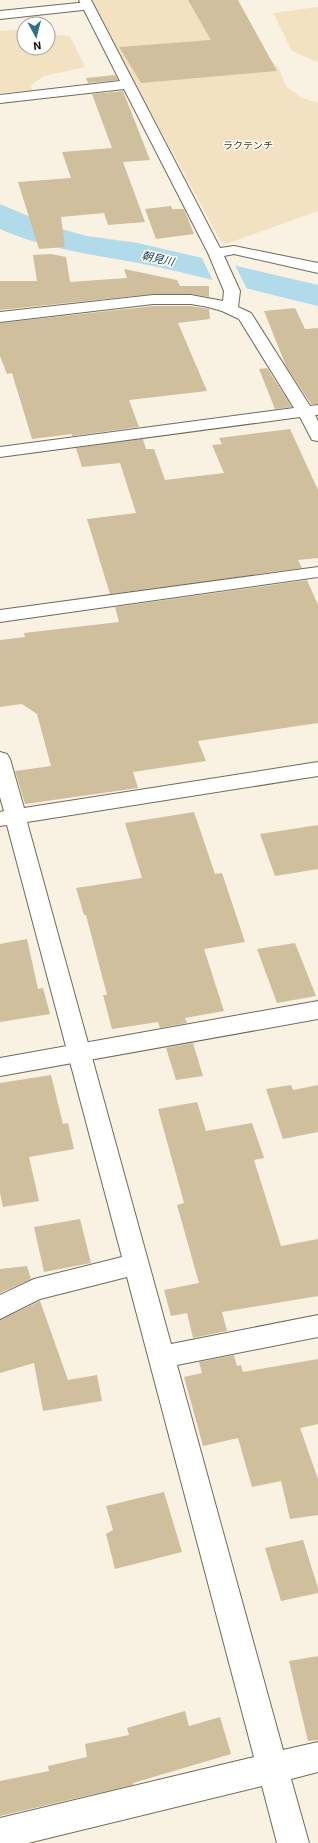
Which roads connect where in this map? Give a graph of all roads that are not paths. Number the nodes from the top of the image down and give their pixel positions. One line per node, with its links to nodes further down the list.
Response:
1 (86, 3): 2 (street); 3 (street)
2 (0, 15)
3 (129, 84): 4 (street); 5 (street)
4 (0, 99)
5 (214, 252): 7 (street); 9 (street)
6 (318, 255): 7 (street)
7 (294, 263): 8 (street)
8 (318, 268)
9 (230, 307): 10 (street); 11 (street)
10 (0, 317)
11 (312, 411): 12 (street); 13 (street)
12 (318, 436)
13 (0, 452)
14 (318, 572): 15 (street)
15 (0, 616)
16 (0, 759): 18 (street)
17 (318, 769): 18 (street)
18 (8, 818): 20 (street)
19 (318, 1010): 20 (street)
20 (79, 1052): 21 (street); 22 (street)
21 (0, 1066)
22 (137, 1264): 23 (street); 25 (street)
23 (0, 1308)
24 (318, 1326): 25 (street)
25 (162, 1357): 27 (street)
26 (318, 1757): 27 (street)
27 (273, 1768): 28 (street); 29 (street)
28 (0, 1834)
29 (293, 1843)

